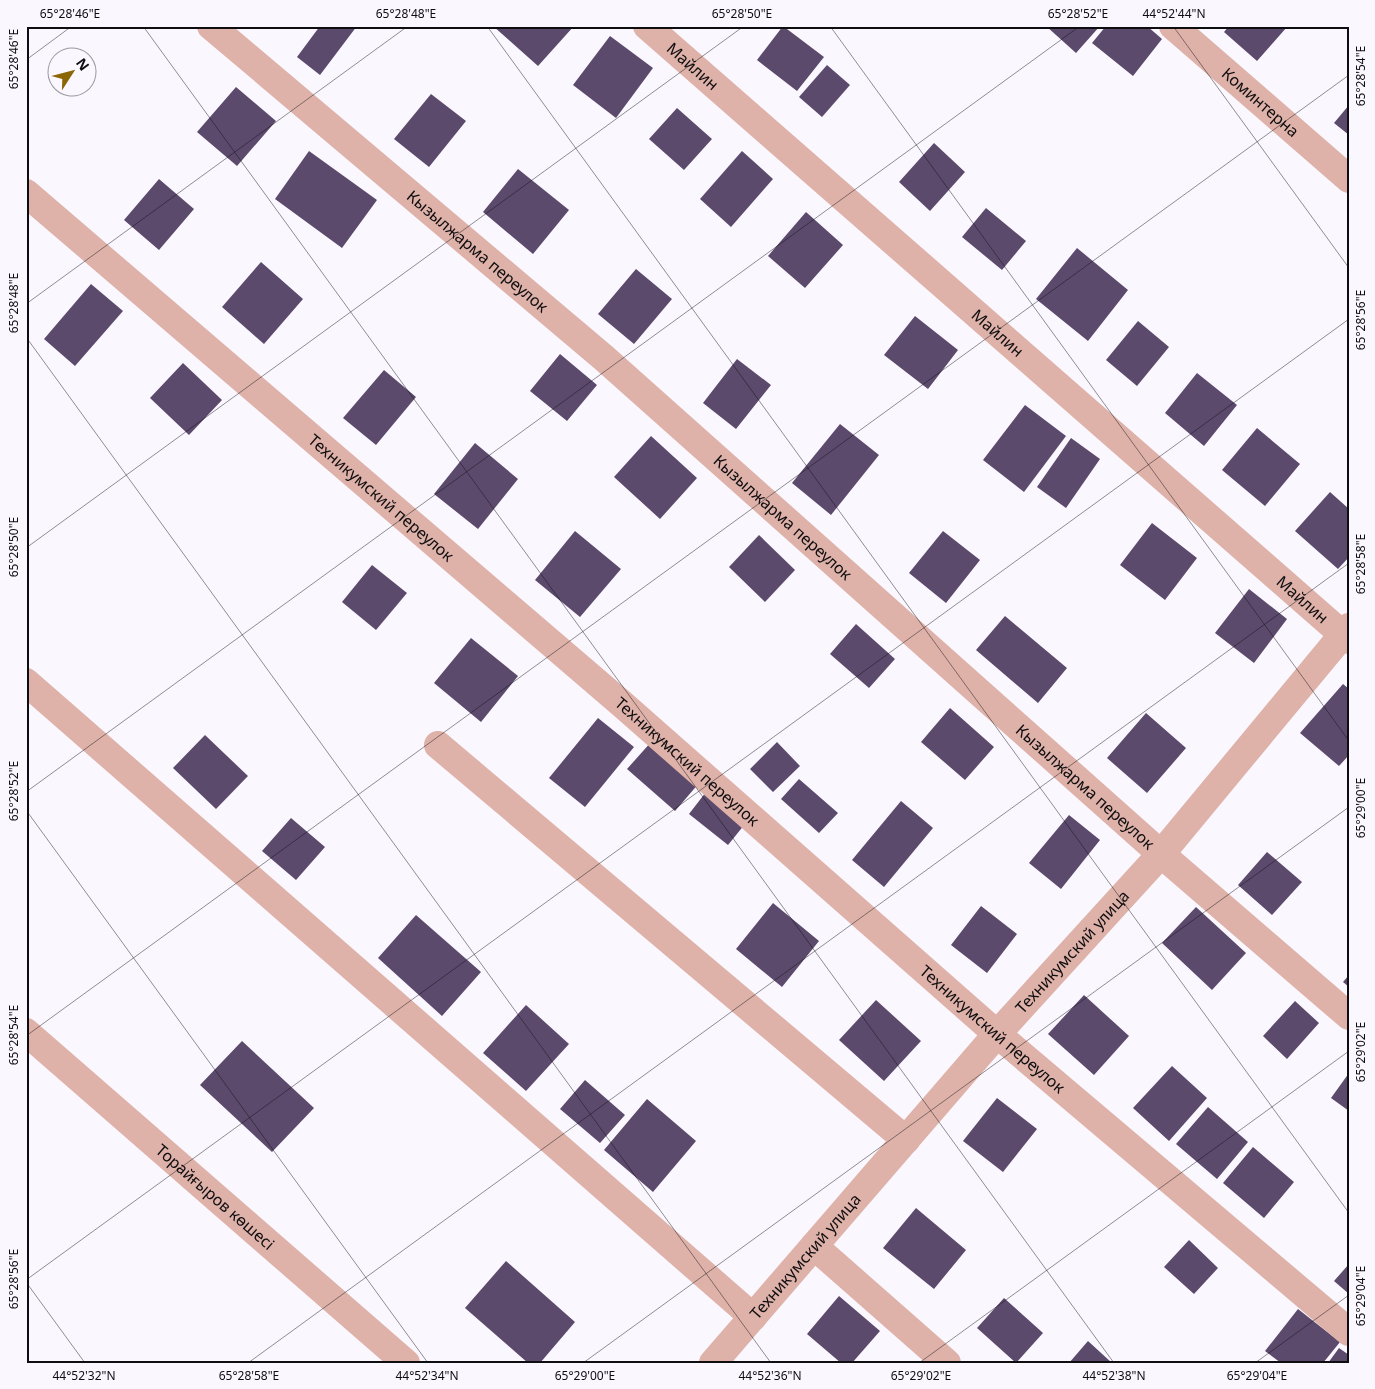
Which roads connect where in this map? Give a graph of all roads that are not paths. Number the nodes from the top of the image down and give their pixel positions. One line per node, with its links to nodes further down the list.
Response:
1 (211, 26): 9 (street, Кызылжарма переулок)
2 (647, 26): 6 (street, Майлин)
3 (1173, 26): 4 (street, Коминтерна)
4 (1349, 179)
5 (26, 193): 12 (street, Техникумский переулок)
6 (1347, 634): 9 (street, Техникумский улица)
7 (26, 682): 15 (street)
8 (438, 744): 13 (street)
9 (1161, 854): 10 (street, Кызылжарма переулок); 12 (street, Техникумский улица)
10 (1349, 1016)
11 (26, 1032): 17 (street, Торайғыров көшесі)
12 (998, 1034): 13 (street, Техникумский улица); 16 (street, Техникумский переулок)
13 (906, 1140): 14 (street, Техникумский улица)
14 (814, 1246): 15 (street, Техникумский улица); 19 (street)
15 (753, 1317): 18 (street, Техникумский улица)
16 (1349, 1332)
17 (406, 1363)
18 (713, 1363)
19 (947, 1363)

